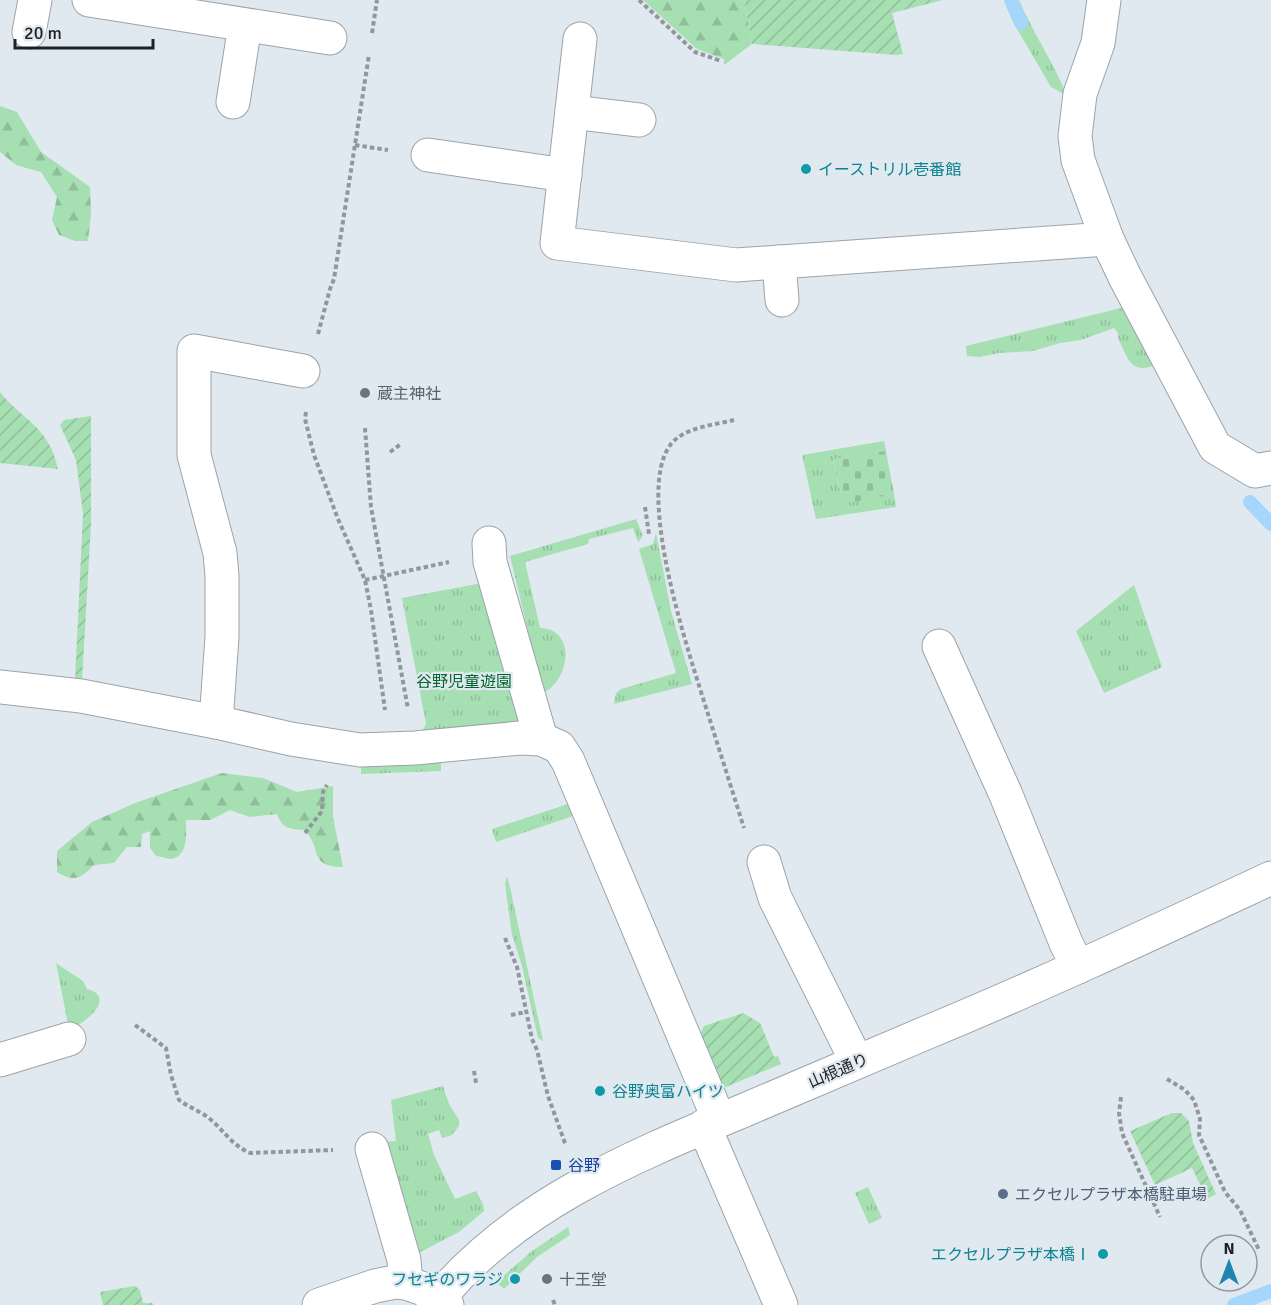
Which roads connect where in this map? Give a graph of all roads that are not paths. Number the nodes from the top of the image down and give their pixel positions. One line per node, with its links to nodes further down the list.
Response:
1 (35, 0): 5 (street)
2 (89, 0): 4 (street)
3 (1104, 0): 13 (street)
4 (245, 25): 6 (street); 8 (street)
5 (29, 32)
6 (330, 38)
7 (580, 39): 9 (street)
8 (233, 102)
9 (572, 112): 10 (street); 12 (street)
10 (639, 120)
11 (428, 155): 12 (street)
12 (565, 175): 14 (street)
13 (1107, 239): 14 (street); 17 (street)
14 (779, 262): 15 (street)
15 (782, 300)
16 (303, 371): 21 (street)
17 (1271, 468)
18 (489, 543): 22 (street)
19 (939, 646): 25 (street)
20 (0, 687): 21 (street)
21 (216, 722): 22 (street)
22 (541, 739): 29 (street)
23 (764, 862): 28 (street)
24 (1271, 878): 25 (street, 山根通り)
25 (1078, 967): 28 (street, 山根通り)
26 (69, 1039): 27 (street)
27 (0, 1060)
28 (857, 1062): 29 (street, 山根通り)
29 (712, 1123): 32 (street, 山根通り); 34 (street)
30 (372, 1149): 31 (street)
31 (406, 1283): 32 (street); 33 (street)
32 (440, 1302)
33 (319, 1305)
34 (782, 1305)

